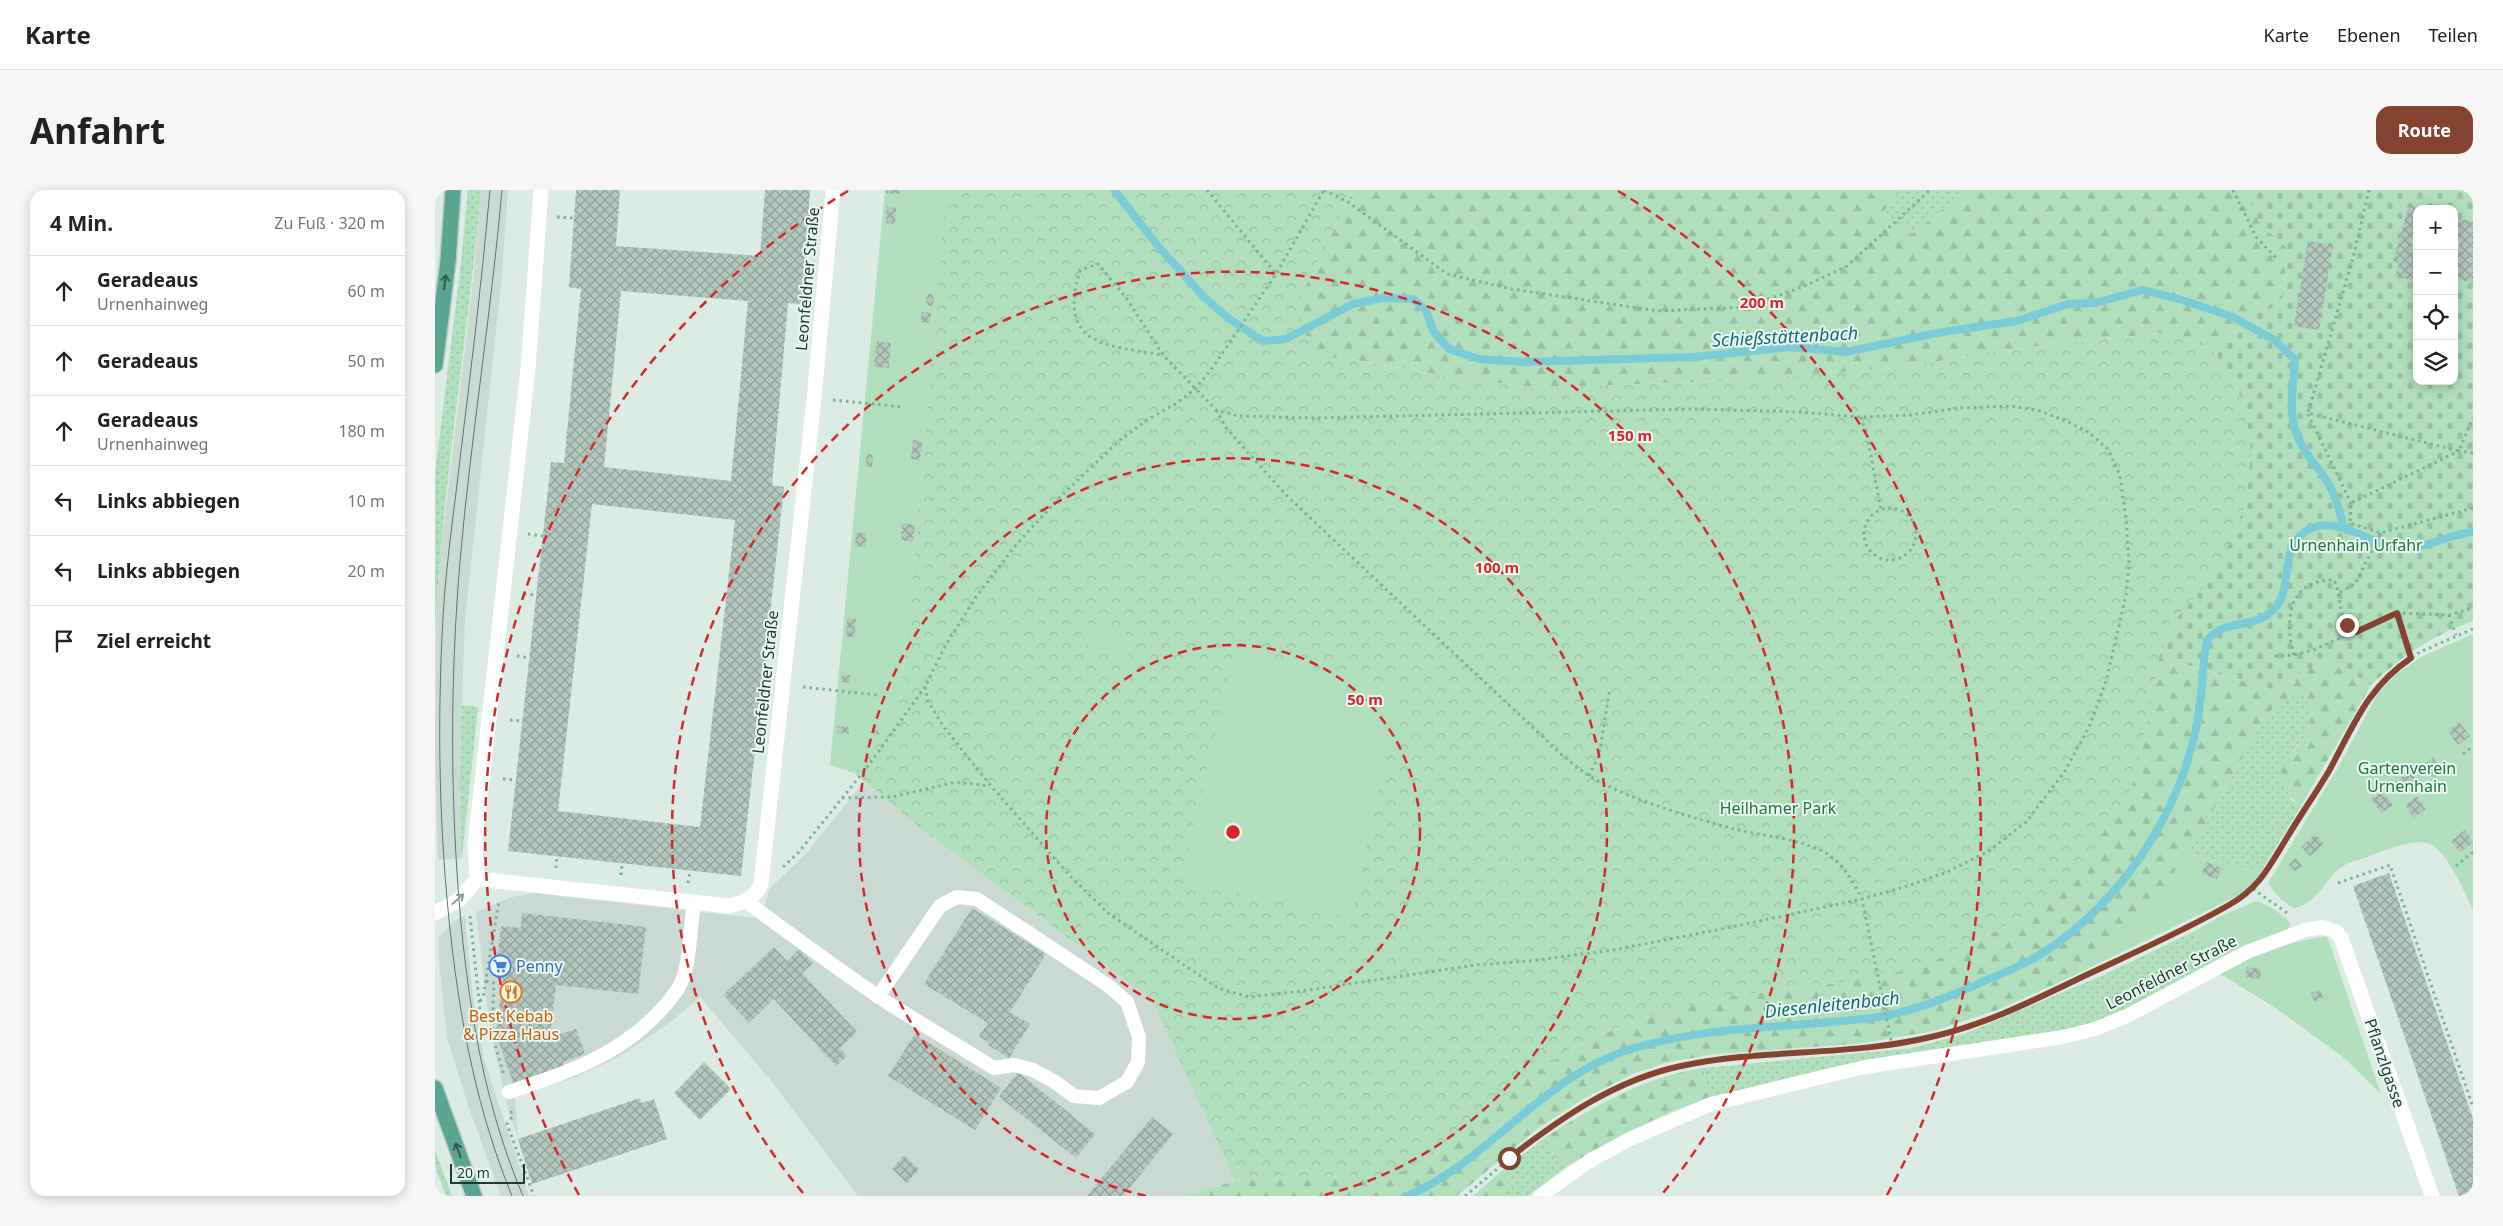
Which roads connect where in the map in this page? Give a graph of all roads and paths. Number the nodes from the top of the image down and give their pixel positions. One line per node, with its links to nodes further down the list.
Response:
1 (453, 190): 14 (main road, one-way to 1)
2 (541, 190): 60 (street)
3 (833, 190): 16 (street, Leonfeldner Straße)
4 (1207, 190): 12 (path)
5 (1324, 190): 6 (path); 12 (path)
6 (1931, 190)
7 (2233, 190): 11 (path)
8 (2369, 190): 19 (path)
9 (555, 217): 10 (path)
10 (574, 218)
11 (2276, 258)
12 (1275, 274): 15 (path)
13 (1163, 355): 13 (path); 15 (path)
14 (435, 365)
15 (1196, 388): 18 (path); 45 (path)
16 (814, 399): 17 (path); 44 (street, Leonfeldner Straße)
17 (904, 407)
18 (1216, 410): 20 (path); 52 (path)
19 (2308, 413): 22 (path); 24 (path)
20 (1861, 417): 26 (path); 64 (path)
21 (2473, 417): 22 (path)
22 (2459, 451): 23 (path); 24 (path)
23 (2473, 453)
24 (2351, 503): 27 (path)
25 (2473, 508): 27 (path)
26 (1881, 510): 26 (path)
27 (2381, 533): 30 (path)
28 (525, 534): 29 (path)
29 (543, 536)
30 (2340, 592): 37 (path); 39 (path)
31 (518, 593): 32 (path)
32 (537, 595)
33 (2473, 608): 35 (path)
34 (2397, 613): 35 (path); 37 (path); 43 (path)
35 (2449, 615): 38 (path)
36 (2473, 629): 38 (path)
37 (2356, 632): 39 (path)
38 (2456, 635): 43 (path)
39 (2294, 655): 41 (path)
40 (511, 656): 42 (path)
41 (2275, 656)
42 (530, 658)
43 (2411, 658): 62 (path)
44 (783, 685): 47 (path); 66 (street, Leonfeldner Straße)
45 (925, 687): 55 (path); 56 (path)
46 (1610, 688): 52 (path)
47 (877, 695)
48 (504, 719): 49 (path)
49 (523, 721)
50 (2473, 746): 51 (path)
51 (2463, 754)
52 (1589, 776): 64 (path)
53 (497, 778): 54 (path)
54 (516, 780)
55 (991, 786): 56 (path); 64 (path)
56 (842, 798): 59 (path)
57 (2473, 852): 58 (path)
58 (2456, 866)
59 (777, 872)
60 (477, 879): 65 (street); 67 (street, one-way to 60)
61 (2338, 884): 84 (path)
62 (2253, 889): 69 (path); 77 (path)
63 (500, 896): 71 (path)
64 (1862, 899): 79 (path)
65 (693, 902): 66 (street); 83 (lane)
66 (747, 902): 74 (lane)
67 (435, 912)
68 (469, 917): 75 (path)
69 (2305, 930): 70 (lane, Leonfeldner Straße); 88 (lane, Leonfeldner Straße)
70 (2336, 932): 89 (street, Pflanzlgasse)
71 (489, 967): 72 (path); 73 (path)
72 (496, 968)
73 (486, 981): 75 (path); 83 (path)
74 (878, 996): 74 (lane)
75 (479, 1002): 76 (path)
76 (480, 1010)
77 (1936, 1036)
78 (1901, 1043): 79 (path)
79 (1892, 1045): 80 (path)
80 (1883, 1046)
81 (1857, 1048): 87 (path)
82 (435, 1088): 85 (main road, one-way to 82)
83 (509, 1092): 86 (path)
84 (2473, 1107)
85 (474, 1196)
86 (534, 1196)
87 (1465, 1196)
88 (1540, 1196)
89 (2432, 1196)

